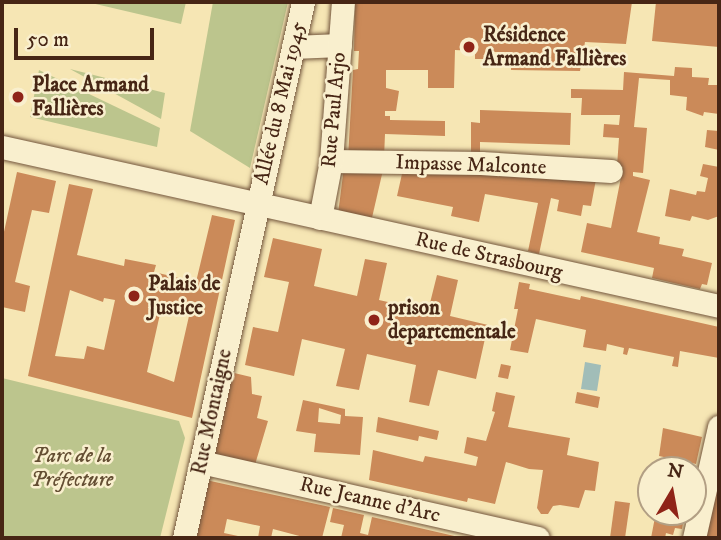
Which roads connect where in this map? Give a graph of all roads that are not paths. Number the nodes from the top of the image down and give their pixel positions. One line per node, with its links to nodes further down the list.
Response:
1 (303, 2): 4 (street, Allée du 8 Mai 1945)
2 (343, 2): 3 (street, Rue Paul Arjo)
3 (340, 45): 4 (street); 6 (street, Rue Paul Arjo)
4 (293, 47): 8 (street, Allée du 8 Mai 1945)
5 (2, 147): 8 (street, Rue de Strasbourg)
6 (331, 162): 7 (street, Impasse Malconte); 9 (street, Rue Paul Arjo)
7 (611, 172)
8 (258, 204): 9 (street, Rue de Strasbourg); 12 (street, Rue Montaigne)
9 (320, 218): 10 (street, Rue de Strasbourg)
10 (719, 306)
11 (719, 427): 13 (street)
12 (201, 462): 14 (street, Rue Montaigne); 15 (street, Rue Jeanne d'Arc)
13 (714, 475): 16 (street)
14 (184, 538)
15 (538, 538)
16 (694, 538)

